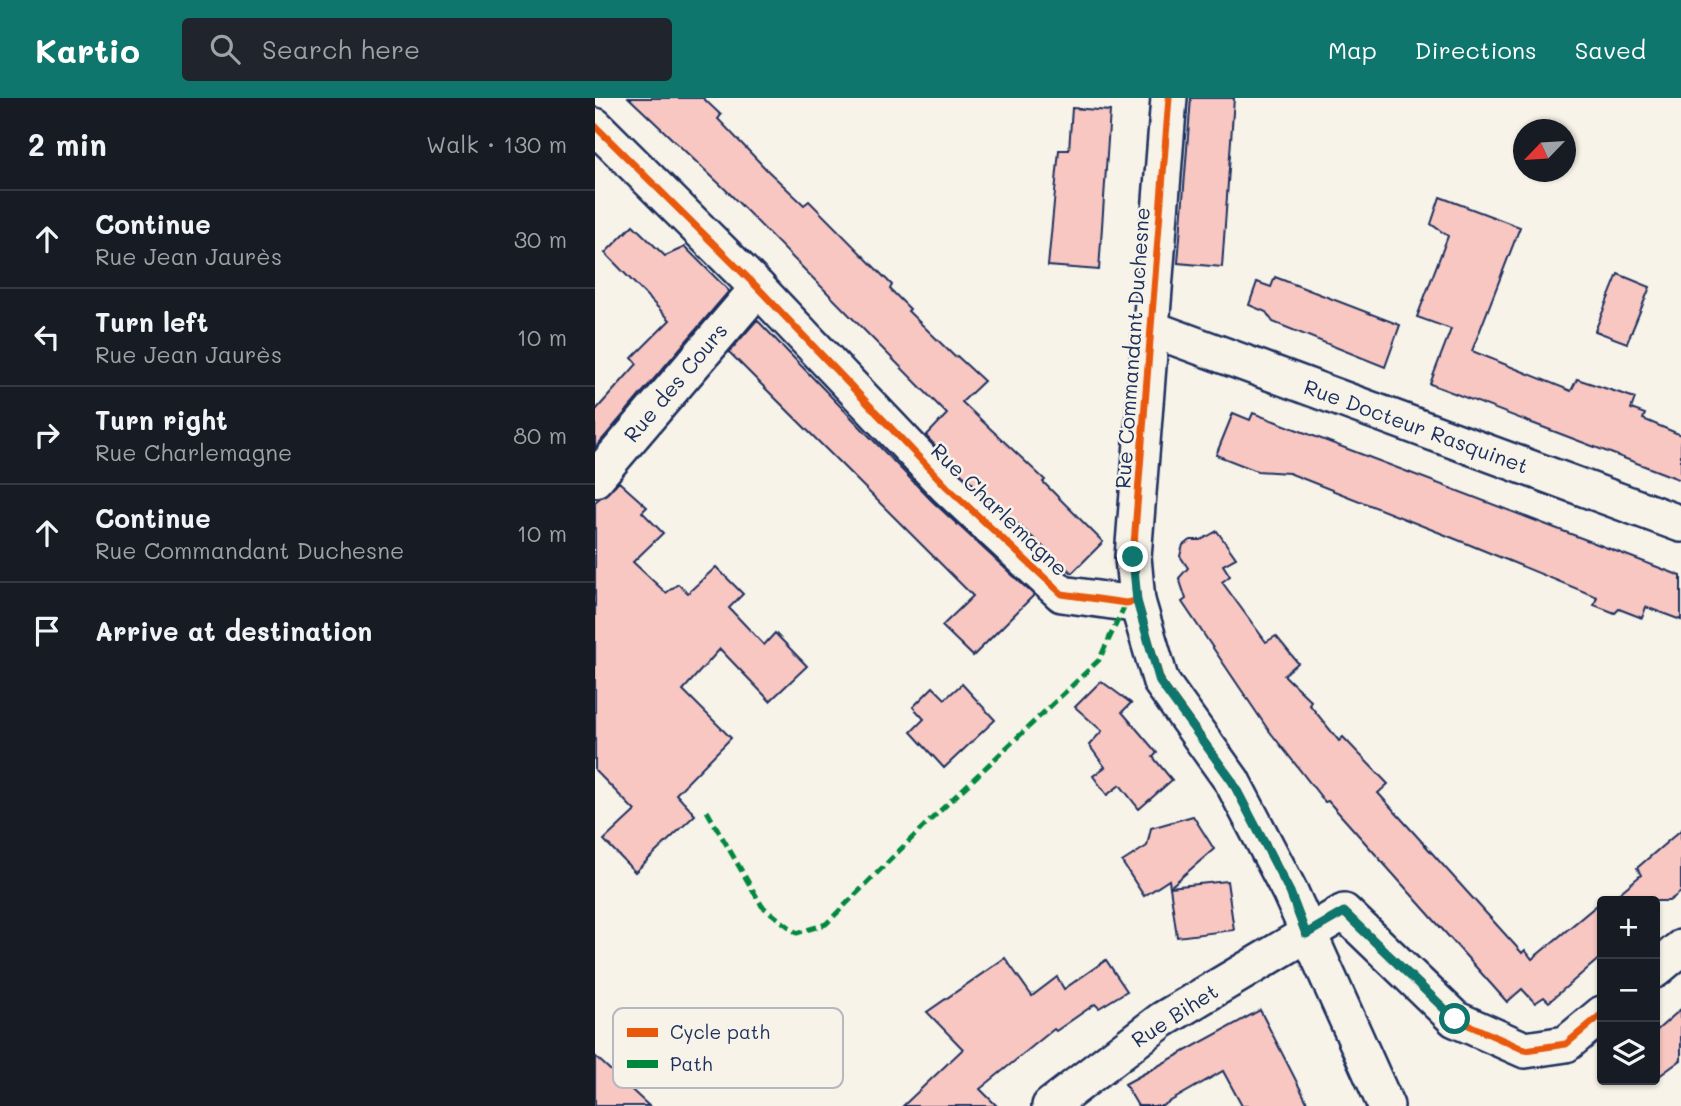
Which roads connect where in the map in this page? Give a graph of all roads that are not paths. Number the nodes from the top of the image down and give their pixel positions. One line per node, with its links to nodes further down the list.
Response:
1 (1169, 98): 4 (street, Rue Commandant Duchesne)
2 (595, 126): 3 (street, Rue Charlemagne)
3 (758, 288): 5 (street, Rue des Cours); 7 (street, Rue Charlemagne)
4 (1152, 329): 6 (street, Rue Docteur Rasquinet); 7 (street, Rue Commandant Duchesne)
5 (595, 479)
6 (1681, 524)
7 (1137, 601): 8 (street)
8 (1306, 934): 11 (street, Rue Bihet); 12 (street, Rue Bihet); 13 (street)
9 (1681, 948): 10 (street)
10 (1660, 966)
11 (1597, 1018)
12 (1050, 1106)
13 (1386, 1106)

